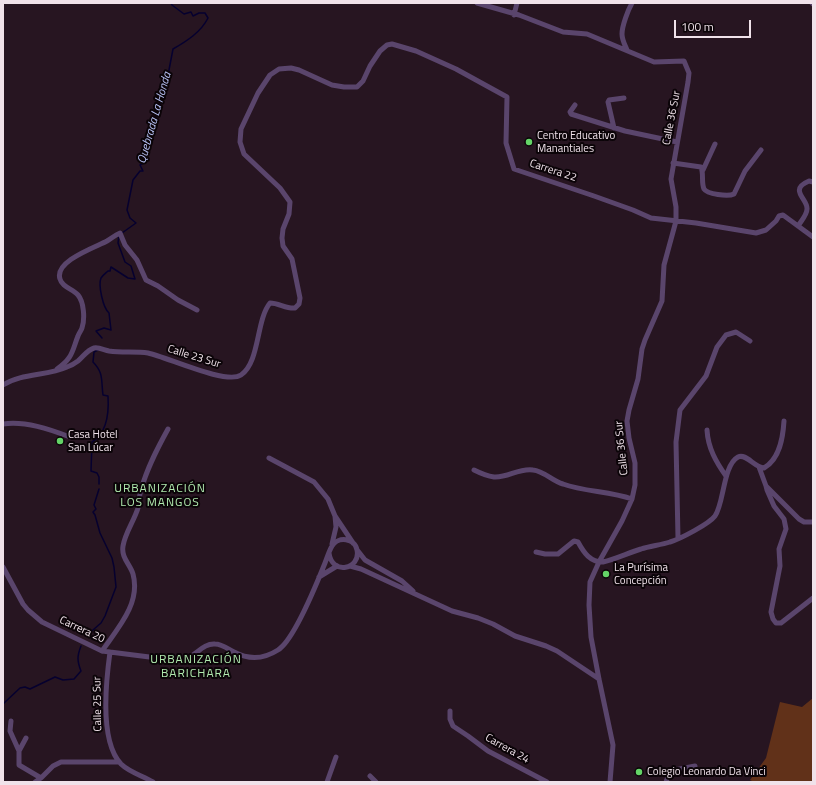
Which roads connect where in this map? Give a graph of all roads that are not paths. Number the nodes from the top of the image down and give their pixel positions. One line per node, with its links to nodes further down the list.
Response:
1 (478, 3): 4 (street)
2 (517, 3): 4 (street)
3 (632, 3): 5 (street)
4 (514, 14): 5 (street)
5 (627, 50): 9 (street, Calle 36 Sur)
6 (624, 98): 8 (street)
7 (575, 105): 8 (street)
8 (614, 128): 9 (street)
9 (677, 142): 12 (street, Calle 36 Sur)
10 (715, 144): 13 (street)
11 (761, 150): 13 (street)
12 (673, 163): 13 (street); 15 (street, Calle 36 Sur)
13 (703, 170)
14 (813, 182): 16 (street)
15 (676, 221): 16 (street, Carrera 22); 18 (street, Carrera 22); 33 (street, Calle 36 Sur)
16 (798, 226): 17 (street)
17 (813, 237)
18 (283, 246): 21 (street, Calle 23 Sur)
19 (197, 310): 21 (street)
20 (750, 341): 36 (street)
21 (53, 372): 22 (street, Calle 23 Sur)
22 (3, 385)
23 (784, 421): 29 (street)
24 (3, 424): 27 (street)
25 (168, 429): 49 (street)
26 (707, 430): 31 (street)
27 (70, 437)
28 (269, 458): 34 (street)
29 (759, 467): 31 (street); 32 (street)
30 (474, 470): 33 (street)
31 (726, 476): 36 (street)
32 (766, 486): 35 (street); 48 (street)
33 (632, 499): 42 (street, Calle 36 Sur)
34 (335, 516): 37 (street); 38 (street)
35 (813, 522)
36 (678, 538): 42 (street)
37 (354, 544): 38 (street); 39 (street)
38 (332, 545): 41 (street)
39 (358, 551): 44 (street); 47 (street)
40 (536, 552): 42 (street)
41 (330, 553): 43 (street); 46 (street, Carrera 20)
42 (598, 562): 51 (street, Calle 36 Sur)
43 (337, 566): 44 (street); 46 (street)
44 (350, 566): 47 (street)
45 (3, 569): 49 (street, Carrera 20)
46 (319, 577): 50 (street, Carrera 20)
47 (417, 594): 51 (street)
48 (813, 598)
49 (102, 651): 50 (street, Carrera 20)
50 (110, 652): 57 (street, Calle 25 Sur)
51 (599, 679): 66 (street, Calle 36 Sur)
52 (450, 711): 65 (street, Carrera 24)
53 (11, 721): 55 (street)
54 (26, 738): 55 (street)
55 (19, 752): 60 (street)
56 (336, 757): 63 (street)
57 (119, 762): 60 (street); 62 (street)
58 (695, 766): 67 (street)
59 (370, 776): 64 (street)
60 (41, 778): 61 (street)
61 (35, 782)
62 (153, 782)
63 (327, 782)
64 (376, 782)
65 (547, 782)
66 (610, 782)
67 (666, 782)

